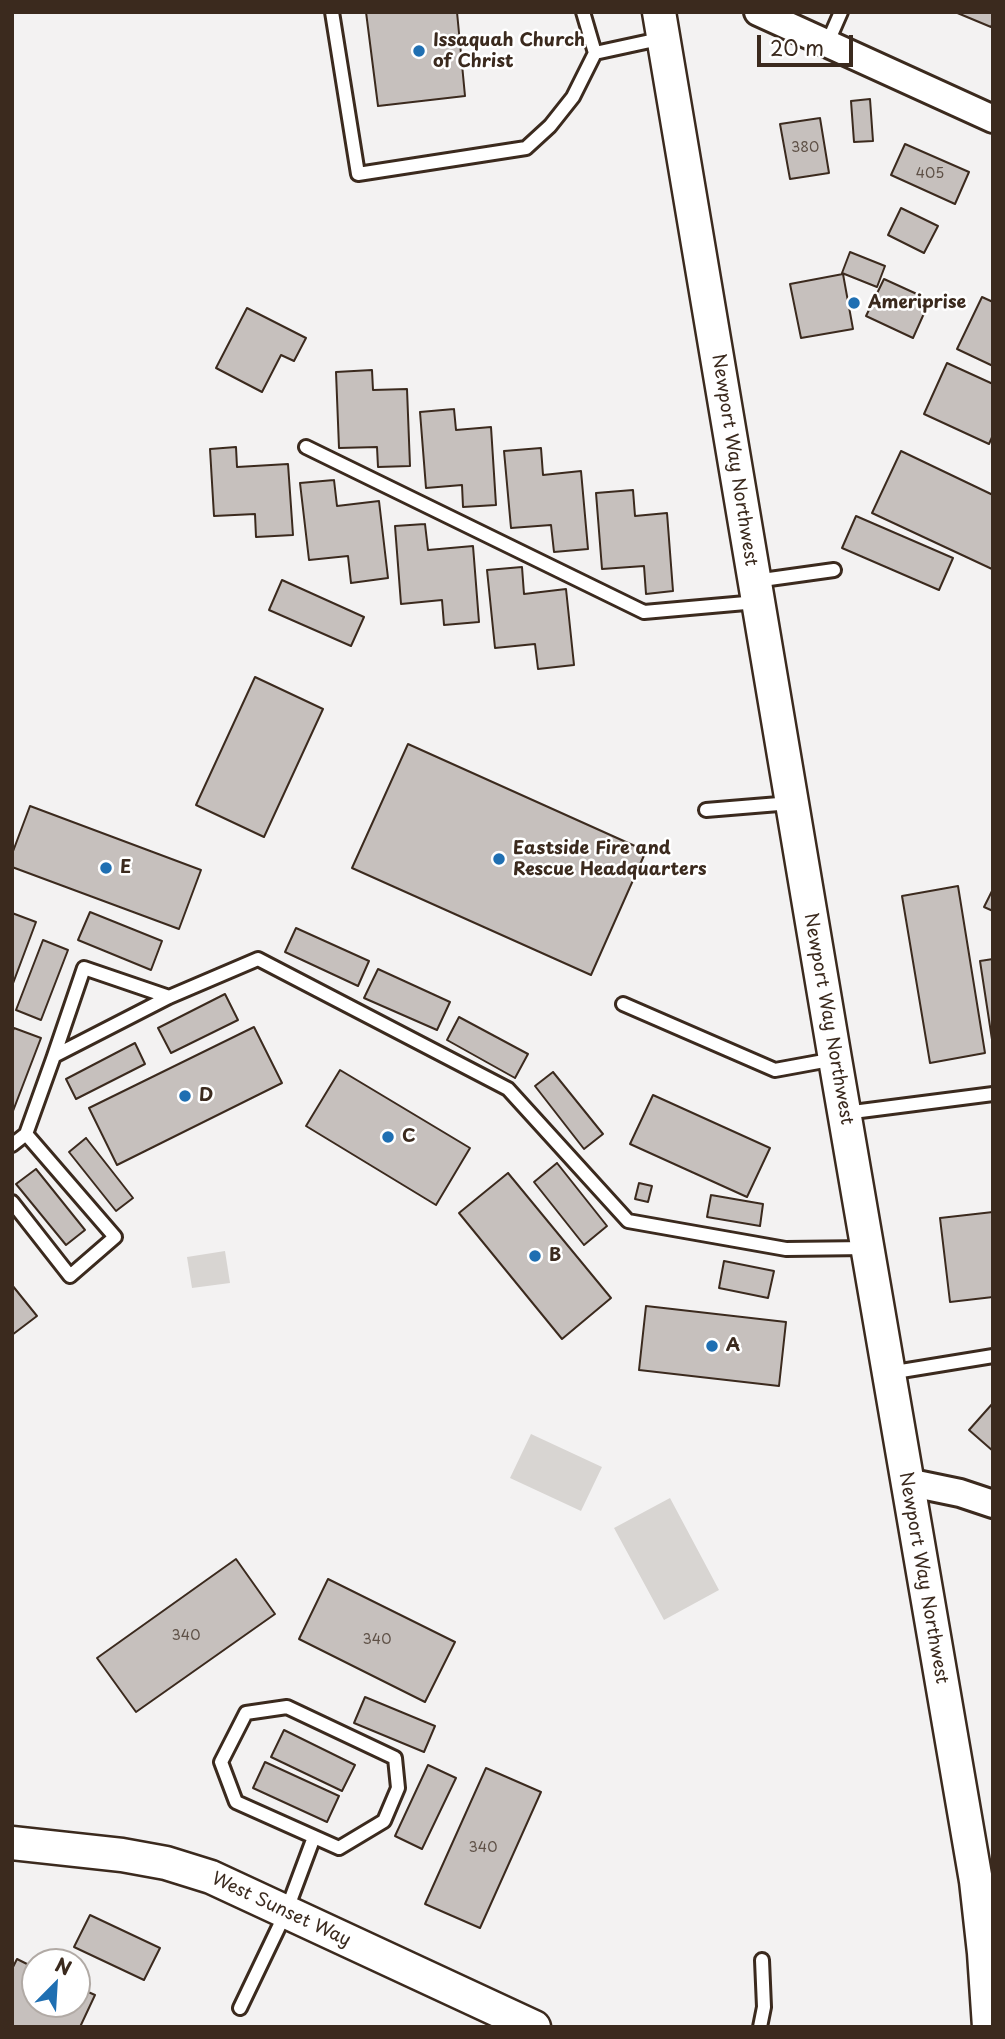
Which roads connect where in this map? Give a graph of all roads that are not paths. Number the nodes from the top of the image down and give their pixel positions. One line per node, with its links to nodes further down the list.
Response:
1 (332, 12): 7 (lane)
2 (583, 12): 7 (lane)
3 (758, 12): 6 (street)
4 (841, 12): 6 (lane)
5 (662, 25): 7 (lane); 11 (street, Newport Way Northwest)
6 (827, 44): 8 (street)
7 (595, 53)
8 (993, 119)
9 (306, 447): 11 (lane)
10 (834, 570): 11 (lane)
11 (756, 592): 12 (street, Newport Way Northwest)
12 (792, 803): 13 (lane); 17 (street, Newport Way Northwest)
13 (706, 810)
14 (169, 997): 16 (lane); 16 (lane); 23 (lane)
15 (623, 1004): 17 (lane)
16 (54, 1056): 20 (lane)
17 (835, 1059): 19 (street, Newport Way Northwest)
18 (993, 1094): 19 (lane)
19 (844, 1113): 23 (street, Newport Way Northwest)
20 (26, 1134): 21 (lane); 22 (lane)
21 (12, 1145)
22 (12, 1202)
23 (867, 1248): 25 (street, Newport Way Northwest)
24 (993, 1356): 25 (lane)
25 (888, 1373): 26 (street, Newport Way Northwest)
26 (906, 1482): 27 (street); 35 (street, Newport Way Northwest)
27 (993, 1504)
28 (314, 1837): 28 (lane); 30 (lane)
29 (12, 1843): 30 (street, West Sunset Way)
30 (286, 1912): 32 (lane); 33 (street, West Sunset Way)
31 (762, 1960): 34 (lane)
32 (240, 2008)
33 (534, 2027)
34 (760, 2027)
35 (989, 2027)

